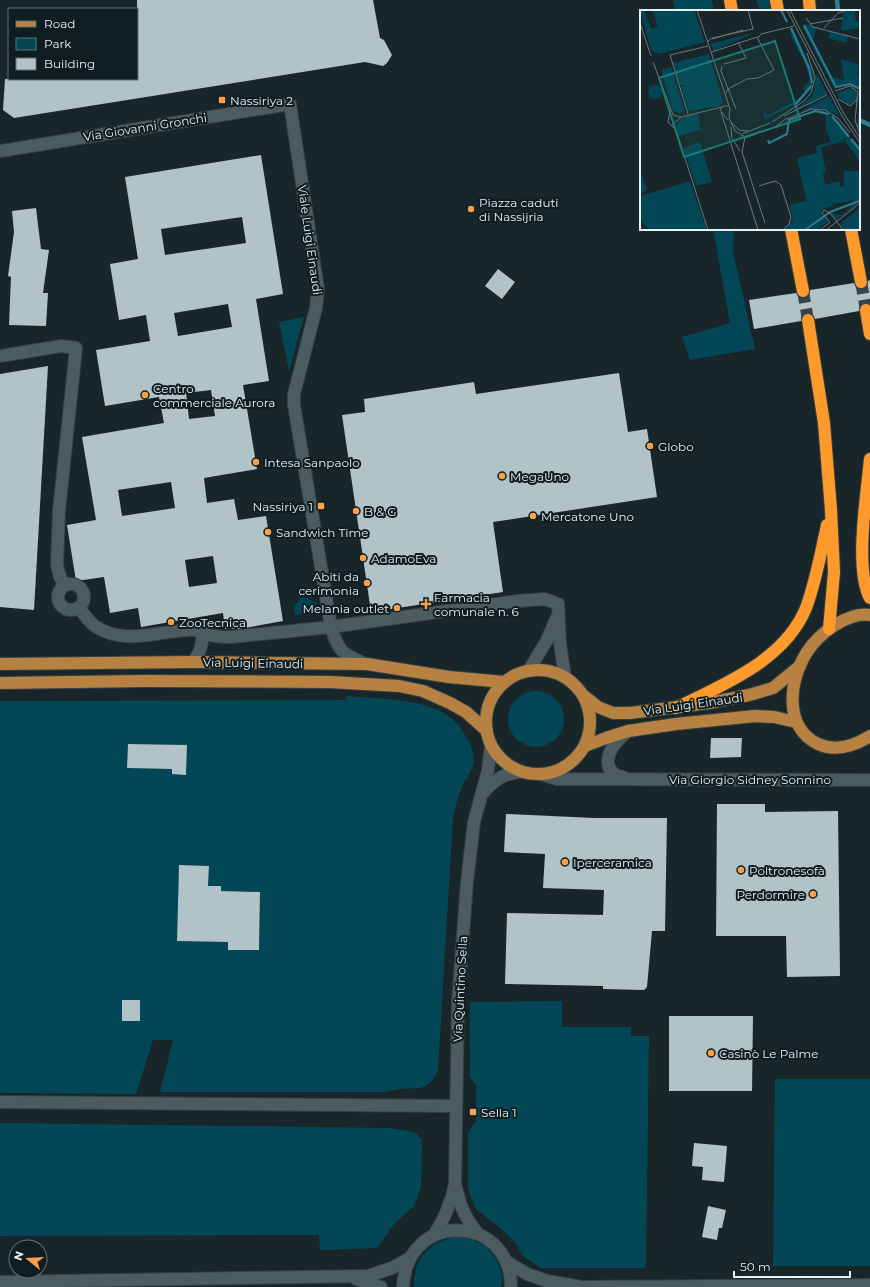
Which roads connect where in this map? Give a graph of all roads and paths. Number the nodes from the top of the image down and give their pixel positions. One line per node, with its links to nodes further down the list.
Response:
1 (730, 0): 3 (highway)
2 (776, 0): 4 (highway)
3 (732, 10)
4 (778, 10)
5 (290, 104): 6 (street, Via Giovanni Gronchi); 22 (street, Viale Luigi Einaudi)
6 (0, 151)
7 (791, 230): 10 (highway)
8 (851, 230): 9 (highway)
9 (861, 282)
10 (803, 291)
11 (866, 310): 13 (highway)
12 (808, 320): 16 (highway)
13 (870, 334)
14 (0, 356): 17 (street)
15 (870, 459): 18 (highway)
16 (831, 510): 23 (highway); 34 (highway)
17 (65, 585): 19 (street); 19 (street)
18 (870, 598)
19 (79, 608): 24 (street)
20 (558, 614): 22 (street); 29 (street); 30 (street)
21 (870, 615): 23 (main road, Via Luigi Einaudi)
22 (331, 626): 24 (street); 27 (street, Viale Luigi Einaudi)
23 (829, 629): 28 (main road, Via Luigi Einaudi)
24 (203, 632): 25 (street)
25 (193, 662): 26 (main road, Via Luigi Einaudi); 27 (main road, Via Luigi Einaudi)
26 (0, 664)
27 (367, 664): 31 (main road, Via Luigi Einaudi)
28 (800, 666): 34 (main road, Via Luigi Einaudi); 35 (main road, Via Luigi Einaudi)
29 (529, 670): 30 (main road, Via Luigi Einaudi); 31 (main road, Via Luigi Einaudi)
30 (565, 677): 33 (main road, Via Luigi Einaudi)
31 (504, 682): 36 (main road, Via Luigi Einaudi)
32 (0, 683): 36 (main road, Via Luigi Einaudi)
33 (583, 694): 34 (main road, Via Luigi Einaudi); 40 (main road, Via Luigi Einaudi)
34 (676, 708)
35 (796, 722): 37 (main road, Via Luigi Einaudi); 38 (main road, Via Luigi Einaudi)
36 (486, 731): 39 (main road, Via Luigi Einaudi)
37 (628, 731): 40 (main road, Via Luigi Einaudi); 43 (street, Via Giorgio Sidney Sonnino)
38 (870, 736)
39 (491, 745): 41 (main road, Via Luigi Einaudi); 45 (street, Via Quintino Sella)
40 (585, 746): 42 (main road, Via Luigi Einaudi)
41 (521, 772): 42 (main road, Via Luigi Einaudi); 45 (street, Via Quintino Sella)
42 (540, 774): 43 (street, Via Giorgio Sidney Sonnino)
43 (630, 778): 44 (street, Via Giorgio Sidney Sonnino)
44 (870, 780)
45 (481, 795): 47 (street, Via Quintino Sella)
46 (0, 1102): 47 (street)
47 (456, 1106): 48 (street, Via Quintino Sella)
48 (455, 1184): 49 (street, Via Quintino Sella); 50 (street, Via Quintino Sella)
49 (478, 1234): 50 (street); 52 (street)
50 (434, 1235): 51 (street)
51 (410, 1258): 53 (street); 57 (street)
52 (507, 1262): 58 (street); 59 (street)
53 (349, 1276): 54 (street); 56 (street)
54 (0, 1282)
55 (870, 1285): 59 (street)
56 (381, 1287)
57 (403, 1287)
58 (511, 1287)
59 (575, 1287)

